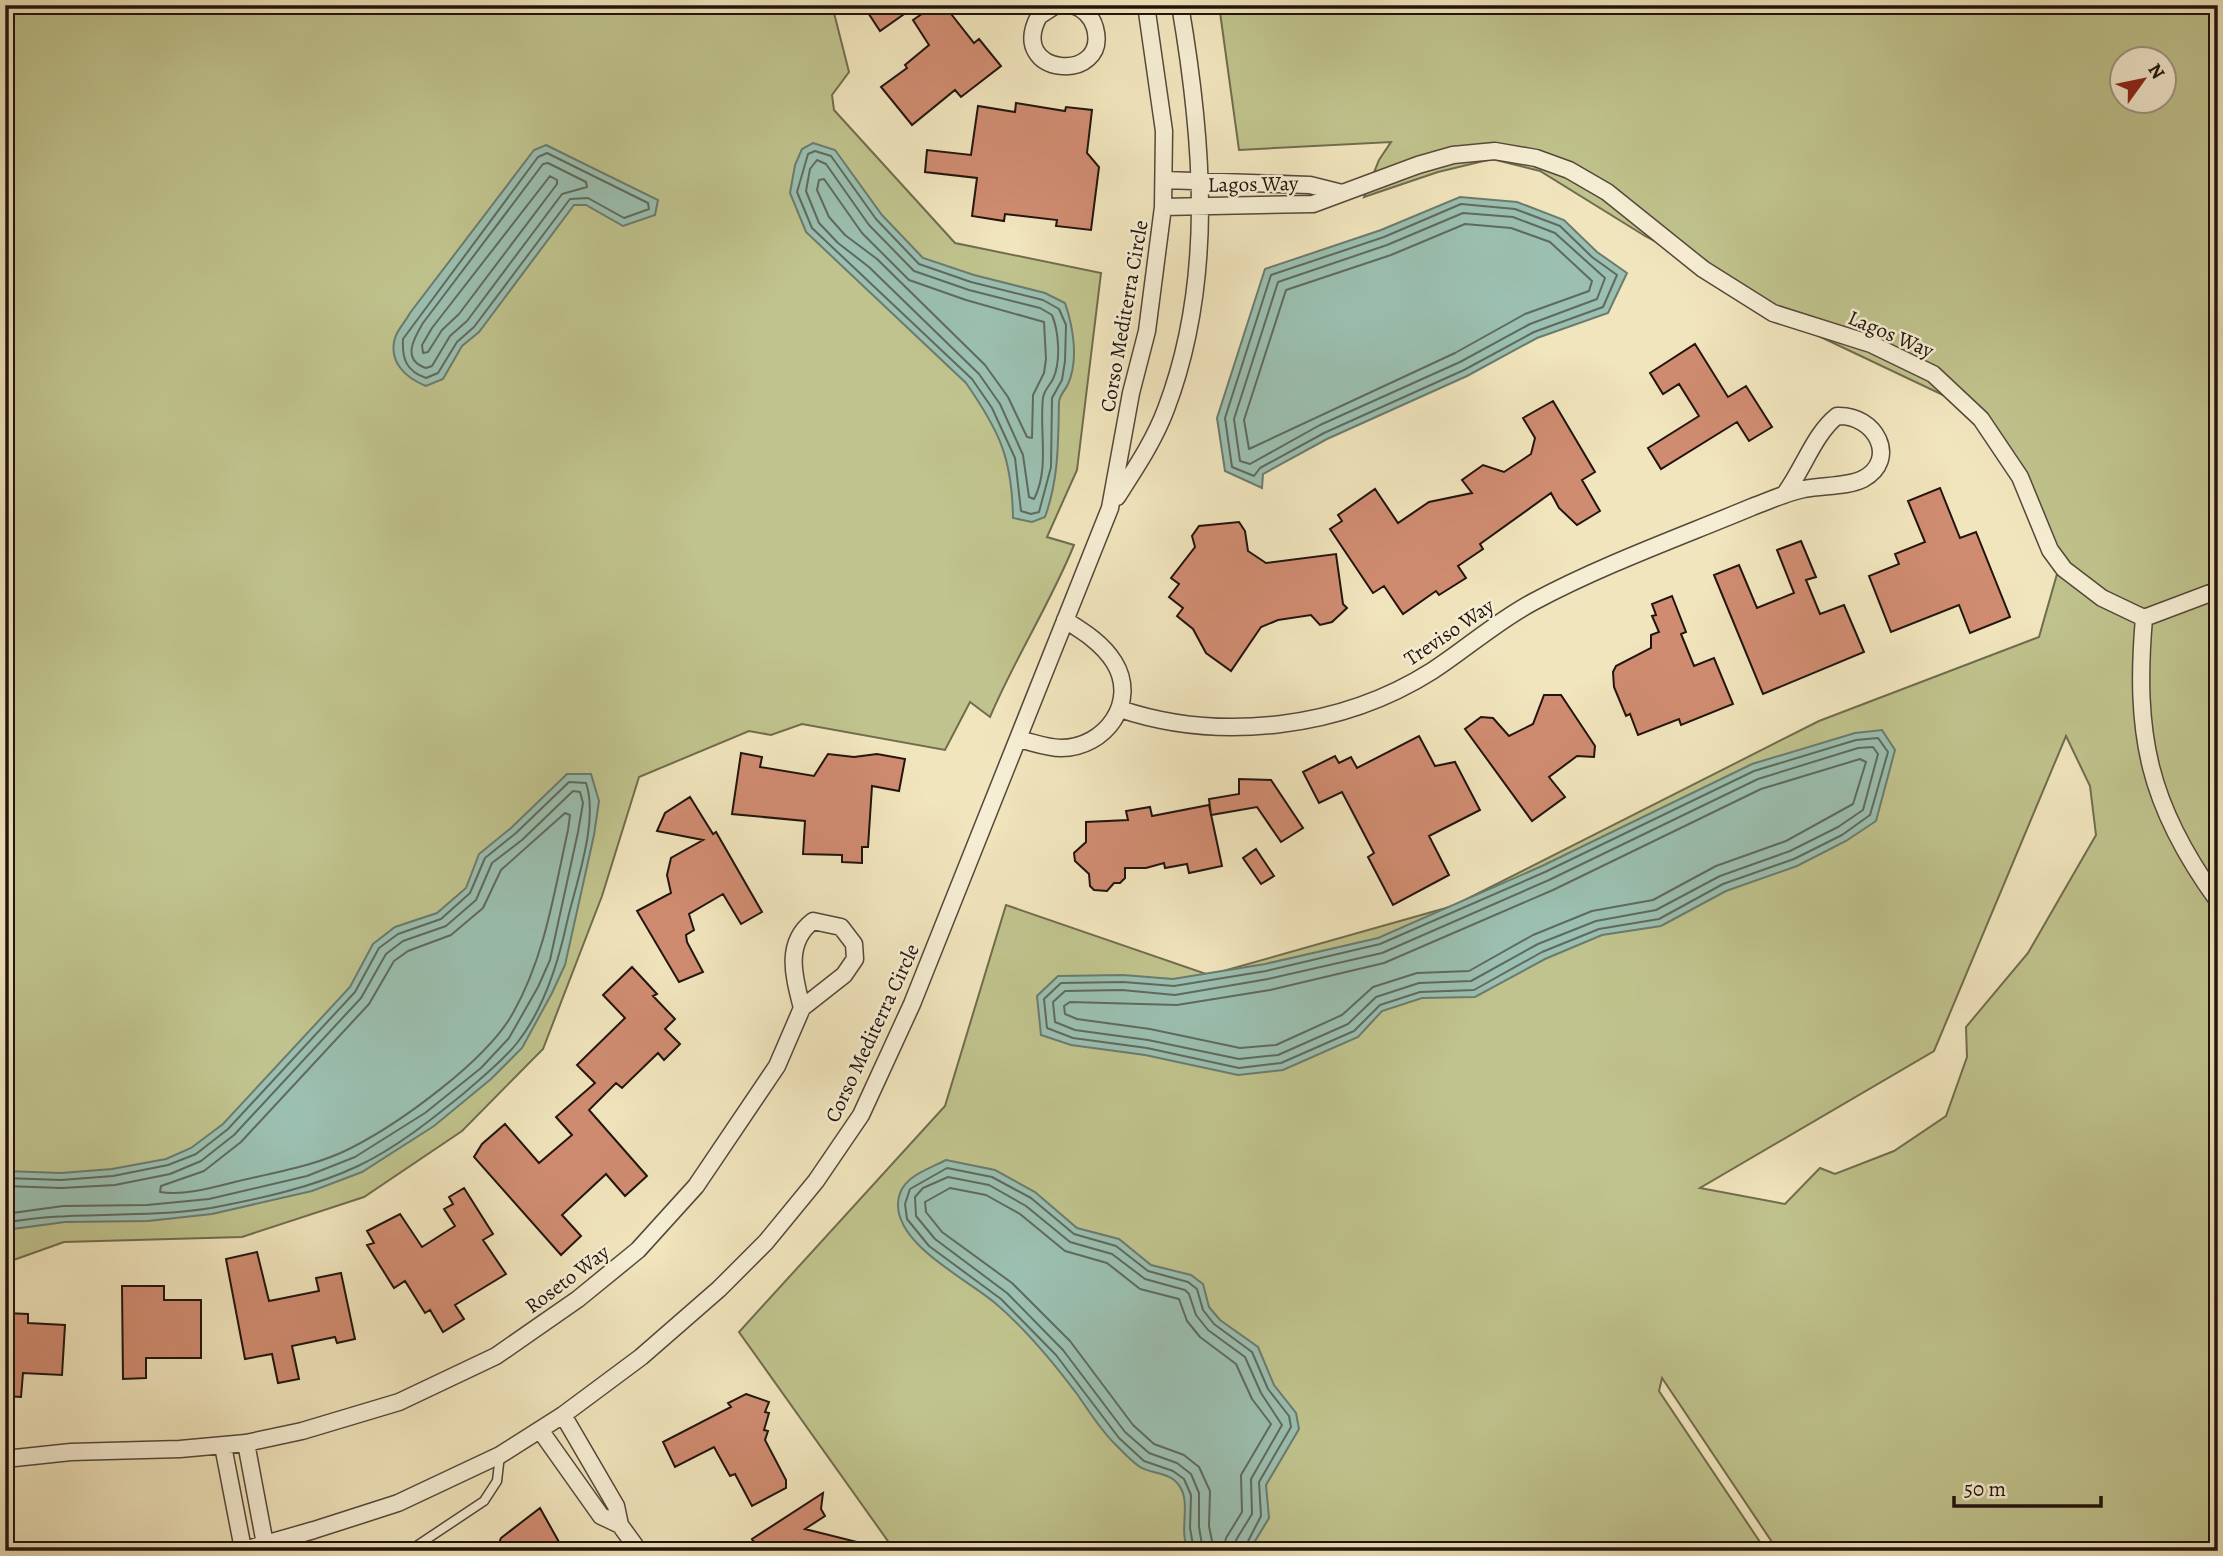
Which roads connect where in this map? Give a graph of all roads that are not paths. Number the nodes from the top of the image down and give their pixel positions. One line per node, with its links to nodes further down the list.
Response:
1 (1056, 5): 2 (street)
2 (1073, 5)
3 (1146, 5): 5 (street, Corso Mediterra Circle)
4 (1180, 5): 6 (street, Corso Mediterra Circle)
5 (1164, 180): 6 (street, Lagos Way); 9 (street, Corso Mediterra Circle)
6 (1200, 181): 7 (street, Lagos Way); 8 (street, Corso Mediterra Circle)
7 (1342, 193): 8 (street, Lagos Way); 13 (street, Lagos Way)
8 (1202, 206): 9 (street, Lagos Way); 11 (street, Corso Mediterra Circle)
9 (1164, 207): 11 (street, Corso Mediterra Circle)
10 (1784, 495): 10 (street, Treviso Way); 15 (street, Treviso Way)
11 (1110, 508): 14 (street, Corso Mediterra Circle)
12 (2218, 587): 13 (street)
13 (2144, 618): 17 (street)
14 (1065, 620): 15 (street); 16 (street, Corso Mediterra Circle)
15 (1120, 709): 16 (street)
16 (1018, 739): 19 (street, Corso Mediterra Circle)
17 (2218, 901)
18 (802, 1008): 18 (street, Roseto Way); 21 (street, Roseto Way)
19 (563, 1415): 20 (street, Corso Mediterra Circle); 25 (street)
20 (540, 1430): 23 (street, Corso Mediterra Circle); 25 (street)
21 (246, 1443): 22 (street, Roseto Way); 26 (street)
22 (223, 1446): 24 (street, Roseto Way); 27 (street)
23 (500, 1455): 26 (street, Corso Mediterra Circle); 29 (lane)
24 (5, 1459)
25 (620, 1525): 30 (street)
26 (265, 1544): 27 (street, Corso Mediterra Circle)
27 (243, 1549): 28 (street, Corso Mediterra Circle)
28 (226, 1551)
29 (409, 1551)
30 (639, 1551)

